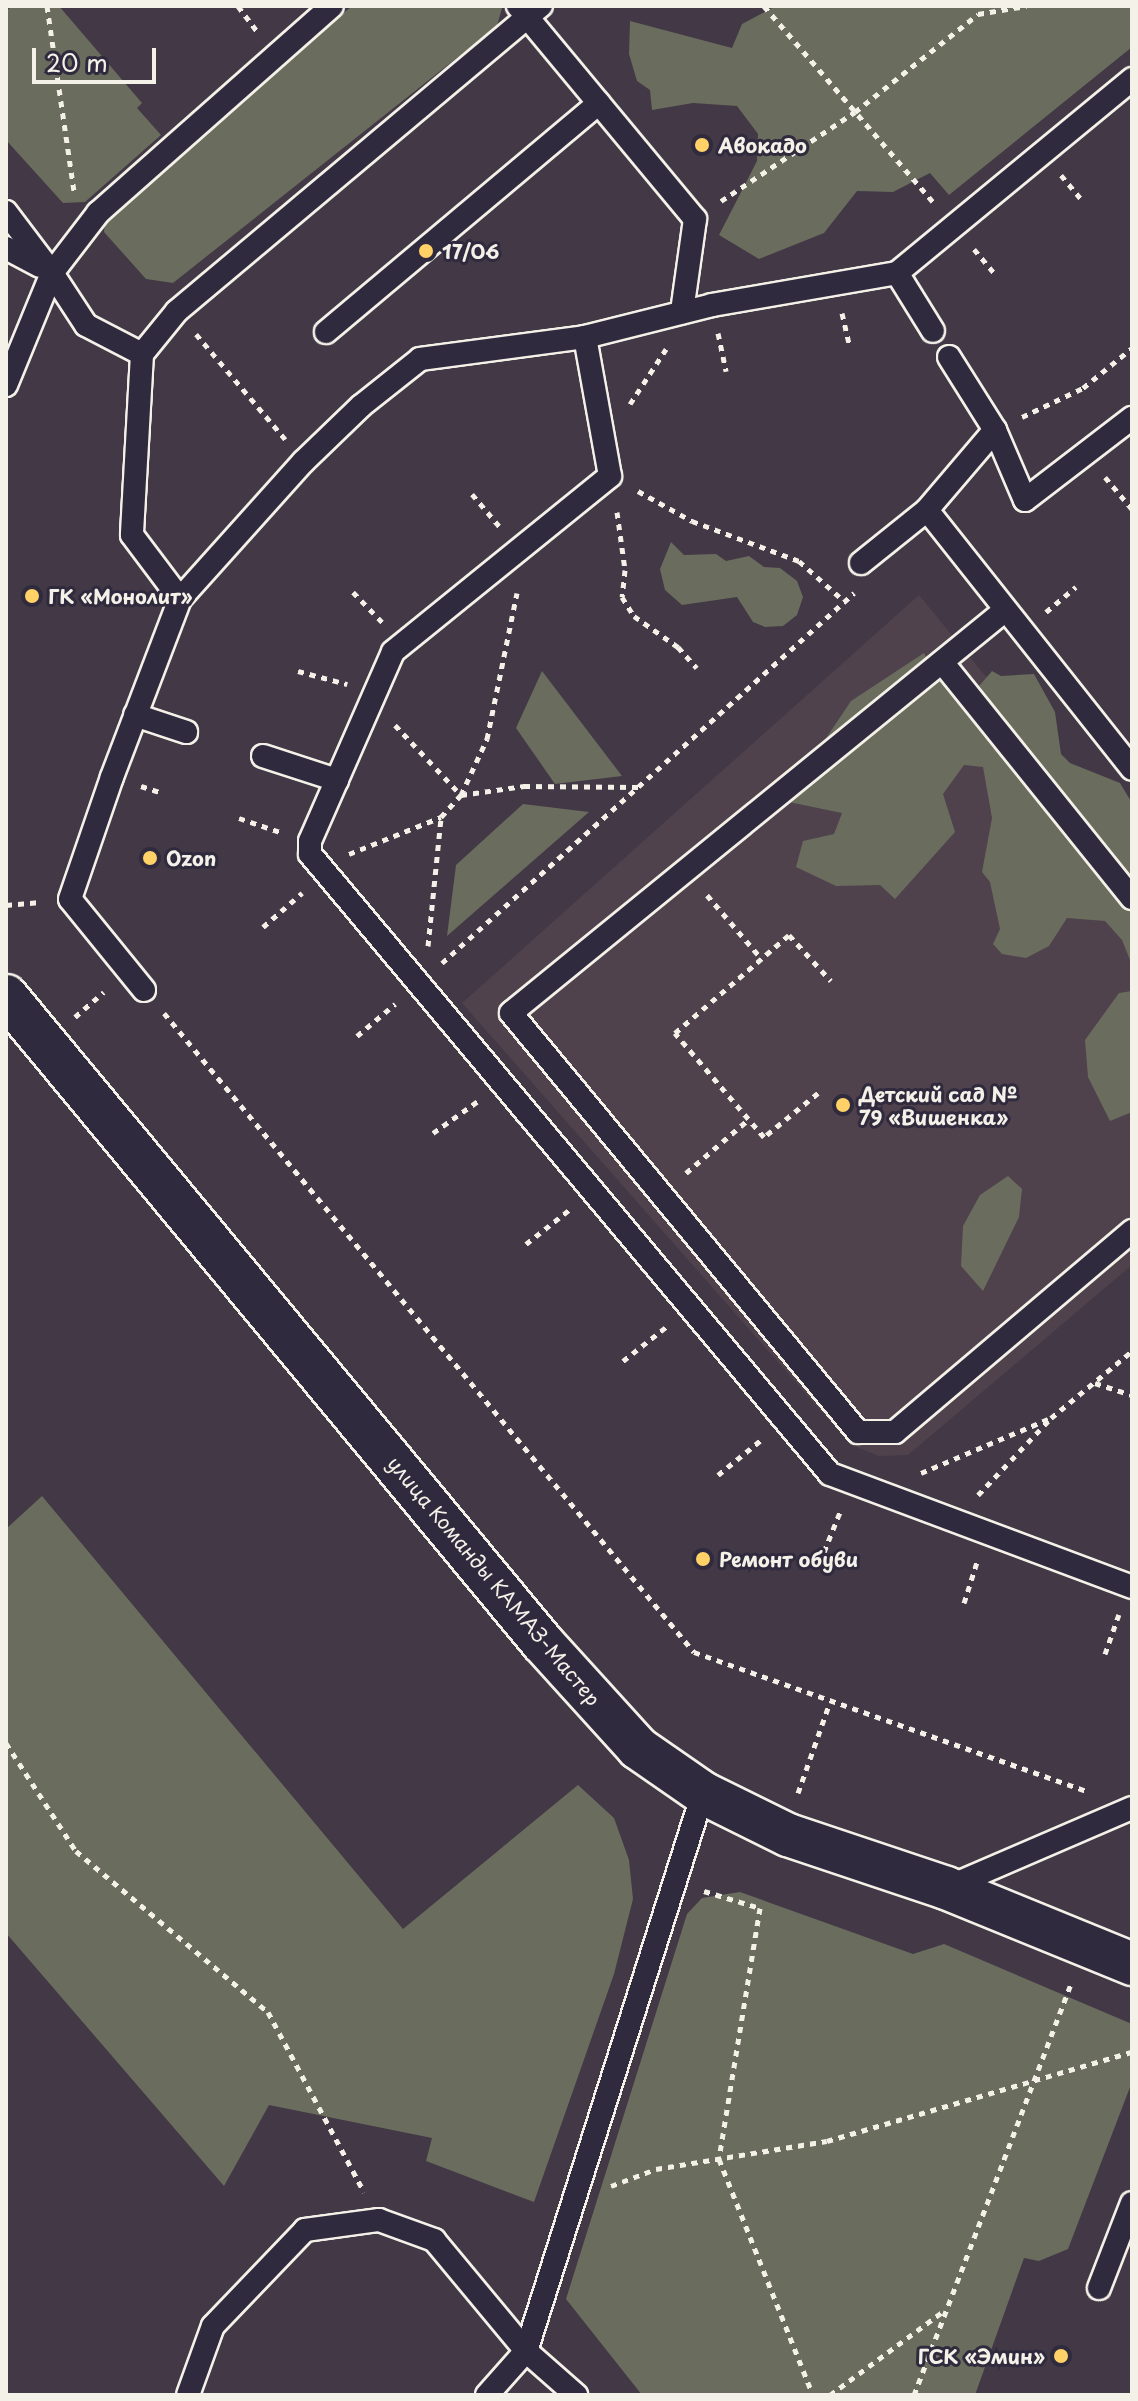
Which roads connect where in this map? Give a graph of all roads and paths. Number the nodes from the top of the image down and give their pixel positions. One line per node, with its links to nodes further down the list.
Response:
1 (47, 6): 9 (path)
2 (332, 6): 14 (lane)
3 (764, 6): 8 (path)
4 (1026, 6): 8 (path)
5 (529, 10): 7 (lane); 16 (lane)
6 (1132, 79): 12 (lane)
7 (599, 103): 11 (lane); 19 (lane)
8 (855, 112): 11 (path); 12 (path)
9 (73, 205)
10 (6, 212): 14 (lane)
11 (695, 219): 17 (lane)
12 (954, 226): 15 (lane)
13 (6, 248): 14 (lane)
14 (52, 273): 22 (lane); 24 (lane)
15 (897, 273): 17 (lane); 18 (lane)
16 (177, 311): 22 (lane); 29 (path)
17 (686, 311): 20 (lane); 27 (path)
18 (933, 331)
19 (326, 332)
20 (585, 337): 27 (lane); 29 (lane)
21 (1132, 348): 26 (path)
22 (142, 354): 37 (lane)
23 (949, 357): 26 (lane)
24 (6, 385)
25 (1132, 418): 28 (lane)
26 (995, 430): 28 (lane); 33 (lane)
27 (603, 446): 30 (lane)
28 (1087, 454): 32 (path)
29 (303, 462): 37 (lane)
30 (610, 476): 34 (lane); 38 (path); 42 (path)
31 (472, 494): 34 (path)
32 (1132, 509)
33 (927, 510): 35 (lane); 39 (lane)
34 (519, 549): 40 (lane); 51 (path)
35 (864, 573): 38 (path)
36 (353, 592): 40 (path)
37 (180, 599): 45 (lane)
38 (843, 600): 50 (path)
39 (1004, 611): 41 (lane); 48 (lane)
40 (403, 643): 44 (lane)
41 (942, 662): 55 (lane); 57 (lane)
42 (697, 668)
43 (298, 671): 44 (path)
44 (372, 696): 49 (lane); 51 (path)
45 (135, 715): 46 (lane); 60 (lane)
46 (186, 732)
47 (263, 756): 49 (lane)
48 (1132, 769)
49 (337, 780): 54 (lane)
50 (639, 787): 51 (path); 62 (path)
51 (461, 795): 52 (path)
52 (441, 817): 56 (path); 62 (path)
53 (239, 818): 54 (path)
54 (310, 841): 56 (lane)
55 (688, 873): 59 (path); 72 (lane)
56 (325, 874): 58 (path); 62 (lane)
57 (1132, 898)
58 (263, 927)
59 (761, 958): 61 (path); 69 (path)
60 (129, 970): 63 (lane); 66 (path)
61 (831, 981)
62 (421, 982): 65 (path); 67 (lane)
63 (144, 990): 91 (path)
64 (6, 996): 66 (street, улица Команды КАМАЗ-Мастер)
65 (357, 1036)
66 (45, 1043): 94 (street, улица Команды КАМАЗ-Мастер)
67 (502, 1084): 70 (path); 71 (lane)
68 (818, 1093): 69 (path)
69 (749, 1119): 72 (path)
70 (433, 1133)
71 (592, 1192): 74 (path); 75 (lane)
72 (661, 1195): 73 (lane)
73 (1132, 1231)
74 (526, 1244)
75 (690, 1308): 77 (path); 81 (lane)
76 (1132, 1351): 78 (path)
77 (623, 1361)
78 (1095, 1383): 79 (path); 80 (path)
79 (1132, 1395)
80 (1051, 1418): 84 (path); 85 (path)
81 (785, 1421): 82 (path); 83 (lane)
82 (718, 1475)
83 (852, 1483): 84 (lane); 87 (path)
84 (876, 1492): 85 (lane)
85 (954, 1521): 86 (lane)
86 (987, 1533): 88 (lane); 89 (path)
87 (824, 1552)
88 (1131, 1587): 90 (path)
89 (964, 1603)
90 (1105, 1654)
91 (830, 1702): 93 (path); 95 (path)
92 (6, 1743): 106 (path)
93 (1089, 1792)
94 (703, 1793): 97 (lane); 98 (street, улица Команды КАМАЗ-Мастер)
95 (793, 1806)
96 (1132, 1808): 98 (lane)
97 (673, 1882): 103 (path); 104 (lane)
98 (946, 1888): 99 (street, улица Команды КАМАЗ-Мастер)
99 (1085, 1945): 100 (street, улица Команды КАМАЗ-Мастер); 102 (path)
100 (1132, 1964)
101 (1132, 2052): 102 (path)
102 (1032, 2085): 103 (path); 108 (path)
103 (719, 2159): 104 (path); 113 (path)
104 (572, 2202): 109 (lane)
105 (1132, 2203): 107 (lane)
106 (379, 2220): 109 (lane); 110 (lane)
107 (1099, 2288)
108 (947, 2308): 114 (path); 115 (path)
109 (526, 2351): 111 (lane); 112 (lane)
110 (188, 2395)
111 (487, 2395)
112 (576, 2395)
113 (813, 2395)
114 (830, 2395)
115 (914, 2395)

